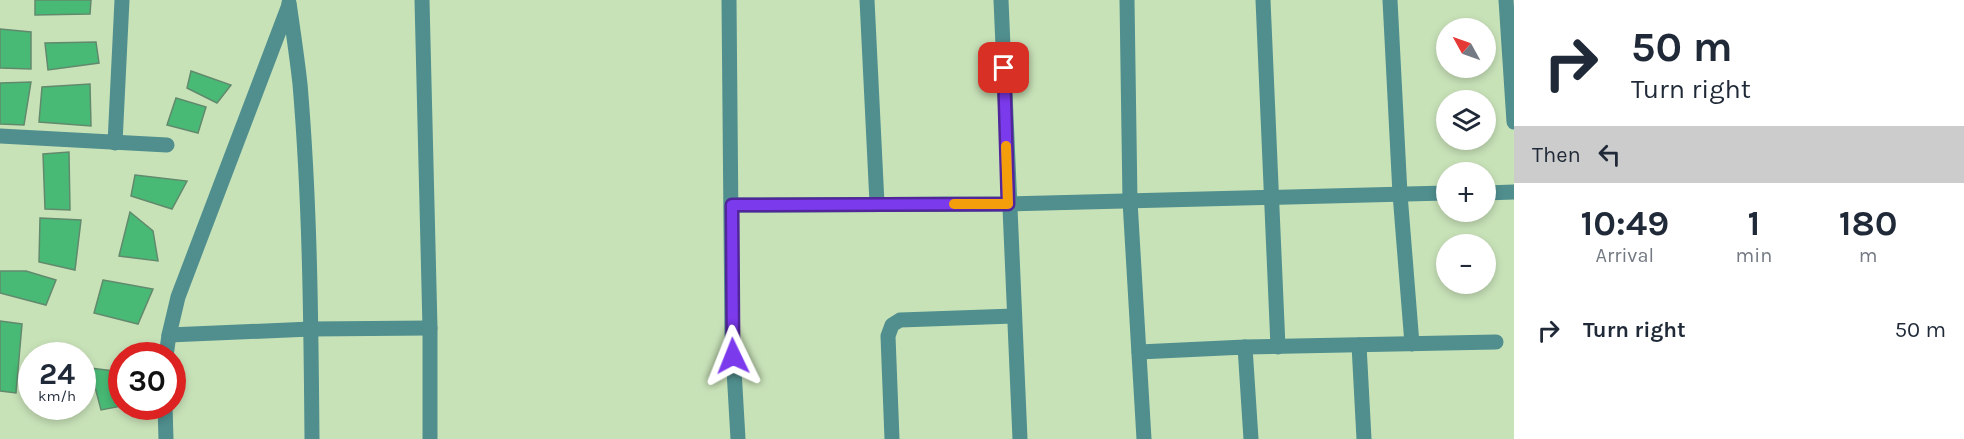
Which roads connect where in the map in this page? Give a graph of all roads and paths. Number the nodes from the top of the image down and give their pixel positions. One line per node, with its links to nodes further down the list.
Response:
1 (122, 0): 13 (street)
2 (422, 0): 25 (street)
3 (729, 0): 23 (street)
4 (867, 0): 21 (street)
5 (1001, 0): 22 (street)
6 (1127, 0): 20 (street)
7 (1263, 0): 19 (street)
8 (1390, 0): 18 (street)
9 (1506, 0): 11 (street)
10 (290, 2): 26 (street); 27 (street)
11 (1514, 122)
12 (0, 136): 13 (street)
13 (115, 143): 14 (street)
14 (168, 145)
15 (1514, 192): 17 (street)
16 (1436, 193): 18 (street)
17 (1496, 193)
18 (1400, 194): 19 (street); 30 (street)
19 (1270, 198): 20 (street); 33 (street)
20 (1130, 201): 22 (street); 34 (street)
21 (878, 203): 22 (street); 23 (street)
22 (1008, 204): 24 (street)
23 (732, 205): 39 (street)
24 (1014, 316): 40 (street); 41 (street)
25 (430, 328): 26 (street); 38 (street)
26 (311, 329): 27 (street); 37 (street)
27 (169, 335): 28 (street)
28 (168, 342)
29 (1496, 342): 30 (street)
30 (1412, 344): 31 (street)
31 (1359, 345): 33 (street); 44 (street)
32 (1245, 347): 33 (street); 34 (street); 43 (street)
33 (1278, 347)
34 (1139, 352): 42 (street)
35 (165, 420): 36 (street)
36 (166, 439)
37 (312, 439)
38 (430, 439)
39 (738, 439)
40 (892, 439)
41 (1020, 439)
42 (1144, 439)
43 (1251, 439)
44 (1364, 439)

